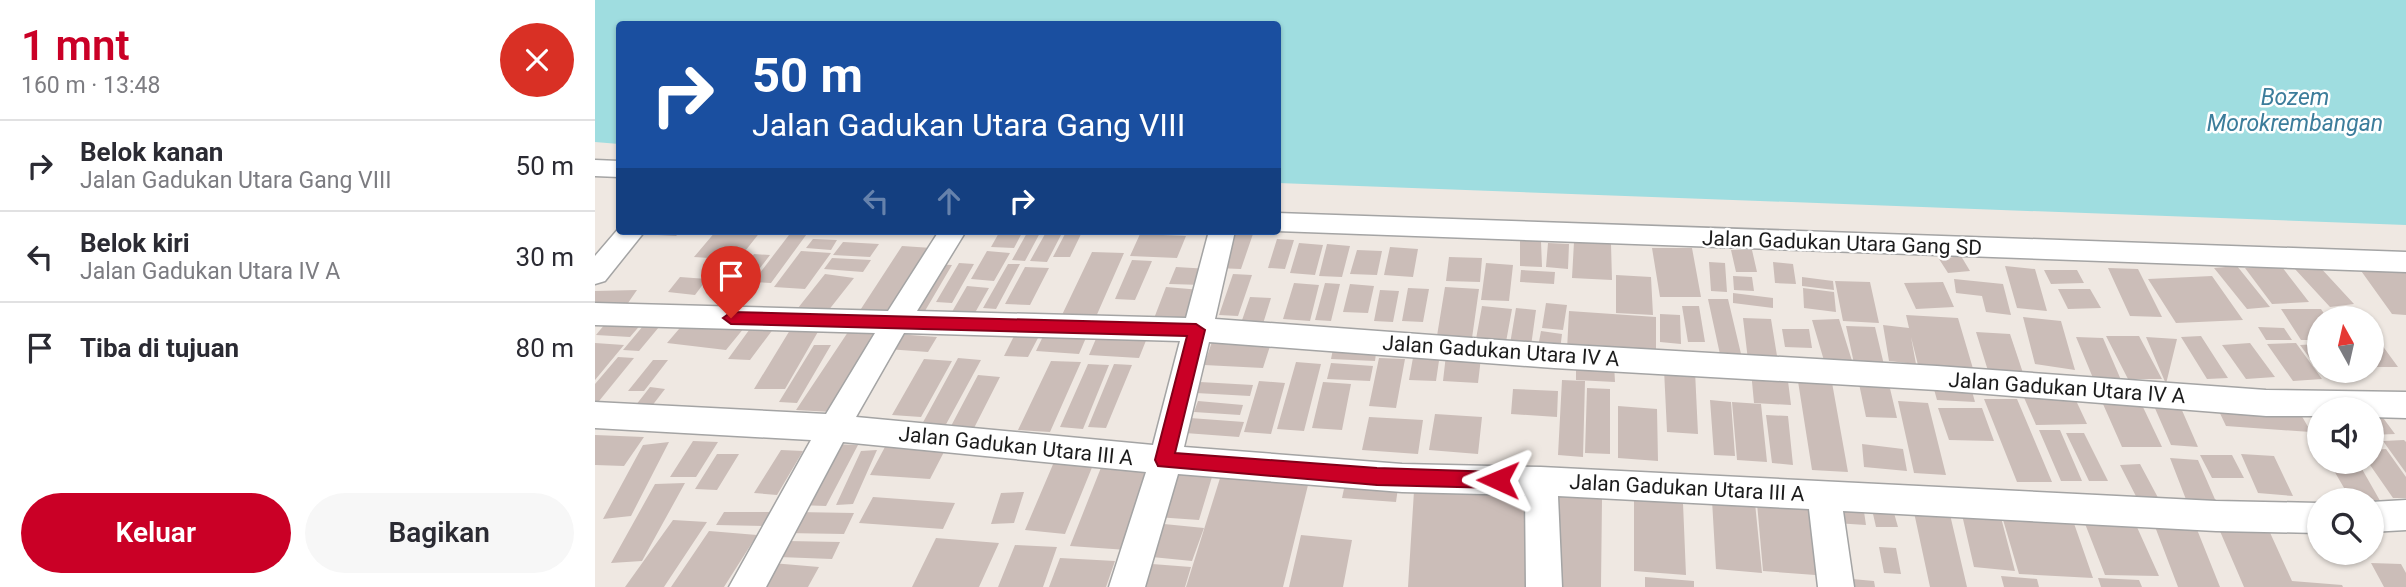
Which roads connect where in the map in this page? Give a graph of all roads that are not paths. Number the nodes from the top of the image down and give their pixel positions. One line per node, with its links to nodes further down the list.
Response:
1 (595, 169): 2 (street)
2 (616, 169)
3 (1281, 222): 7 (street, Jalan Gadukan Utara Gang SD)
4 (629, 235): 8 (street)
5 (951, 235): 10 (street)
6 (1221, 235): 11 (street)
7 (2406, 262)
8 (595, 274)
9 (595, 314): 10 (street, Jalan Gadukan Utara IV A)
10 (894, 323): 11 (street, Jalan Gadukan Utara IV A); 14 (street)
11 (1196, 330): 12 (street, Jalan Gadukan Utara IV A); 15 (street)
12 (2400, 412)
13 (595, 415): 14 (street, Jalan Gadukan Utara III A)
14 (832, 428): 15 (street, Jalan Gadukan Utara III A); 21 (street)
15 (1164, 460): 16 (street, Jalan Gadukan Utara III A); 22 (street)
16 (1542, 481): 17 (street, Jalan Gadukan Utara III A); 23 (street)
17 (1824, 495): 20 (street, Jalan Gadukan Utara III A); 24 (street)
18 (2406, 516): 19 (street)
19 (2384, 517)
20 (2307, 518)
21 (747, 587)
22 (1127, 587)
23 (1544, 587)
24 (1836, 587)

